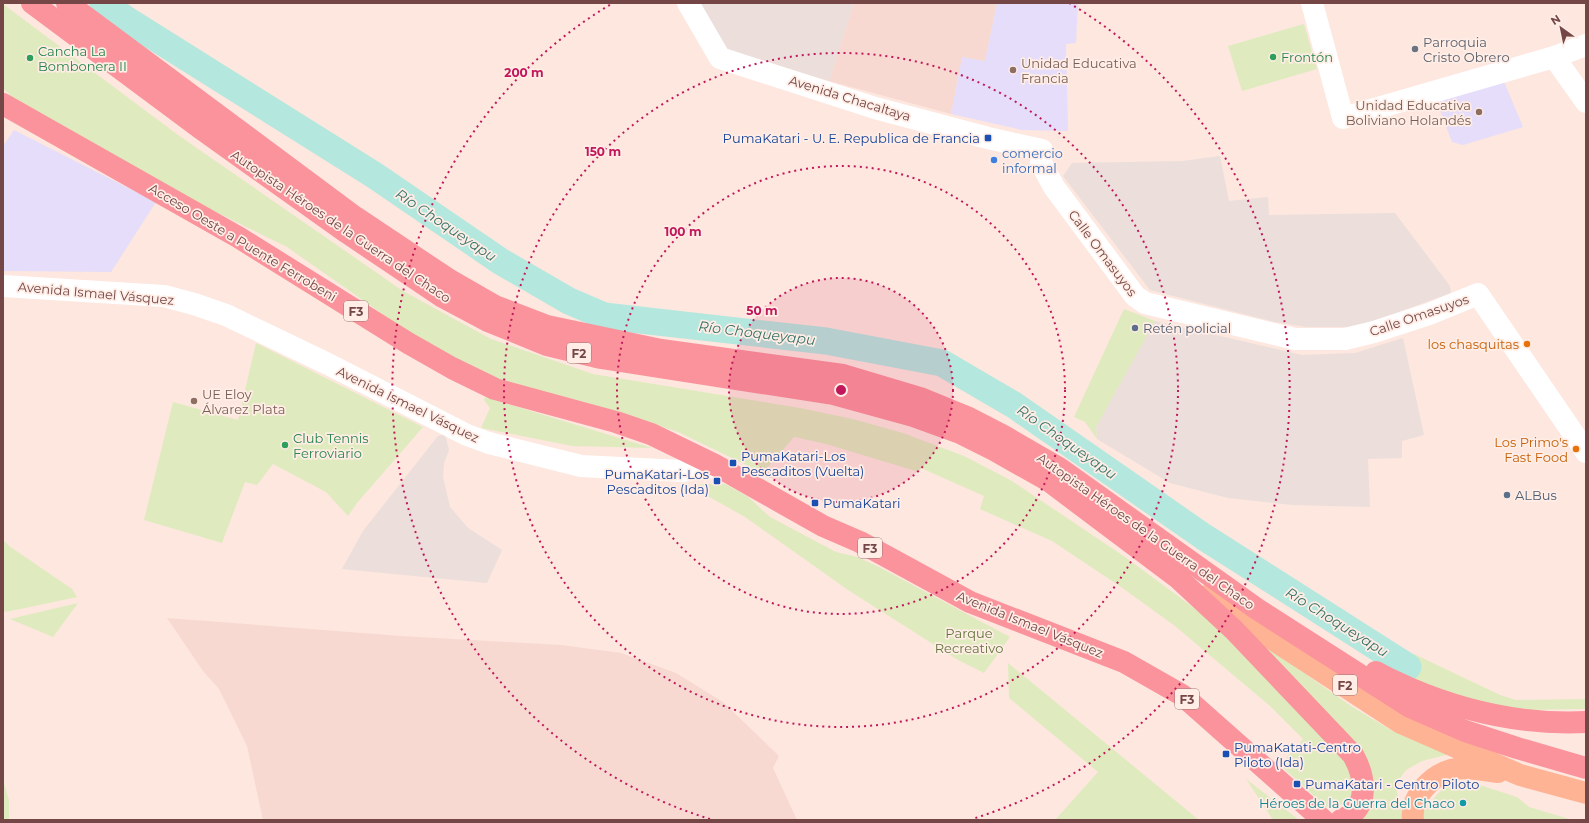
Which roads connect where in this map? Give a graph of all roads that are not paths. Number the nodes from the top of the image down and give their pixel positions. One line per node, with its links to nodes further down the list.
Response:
1 (32, 3): 13 (highway, Autopista Héroes de la Guerra del Chaco / F2)
2 (67, 3): 14 (highway, Autopista Héroes de la Guerra del Chaco / F2)
3 (688, 3): 9 (main road, Avenida Chacaltaya)
4 (1312, 3): 6 (main road)
5 (1586, 45): 6 (main road)
6 (1554, 57): 7 (main road)
7 (1586, 102)
8 (7, 104): 12 (highway, Acceso Oeste a Puente Ferrobeni / F3)
9 (1042, 150): 11 (main road, Calle Omasuyos)
10 (3, 286): 12 (main road, Avenida Ismael Vásquez)
11 (1586, 452)
12 (717, 466): 19 (highway, Avenida Ismael Vásquez / F3)
13 (1178, 578): 17 (main road, Autopista Héroes de la Guerra del Chaco / F2); 20 (highway, F2)
14 (1257, 609): 15 (highway); 16 (highway, Autopista Héroes de la Guerra del Chaco / F2)
15 (1586, 722)
16 (1586, 768)
17 (1520, 775): 18 (main road, Autopista Héroes de la Guerra del Chaco / F2); 21 (main road)
18 (1586, 793)
19 (1326, 819)
20 (1341, 820)
21 (1413, 820)

